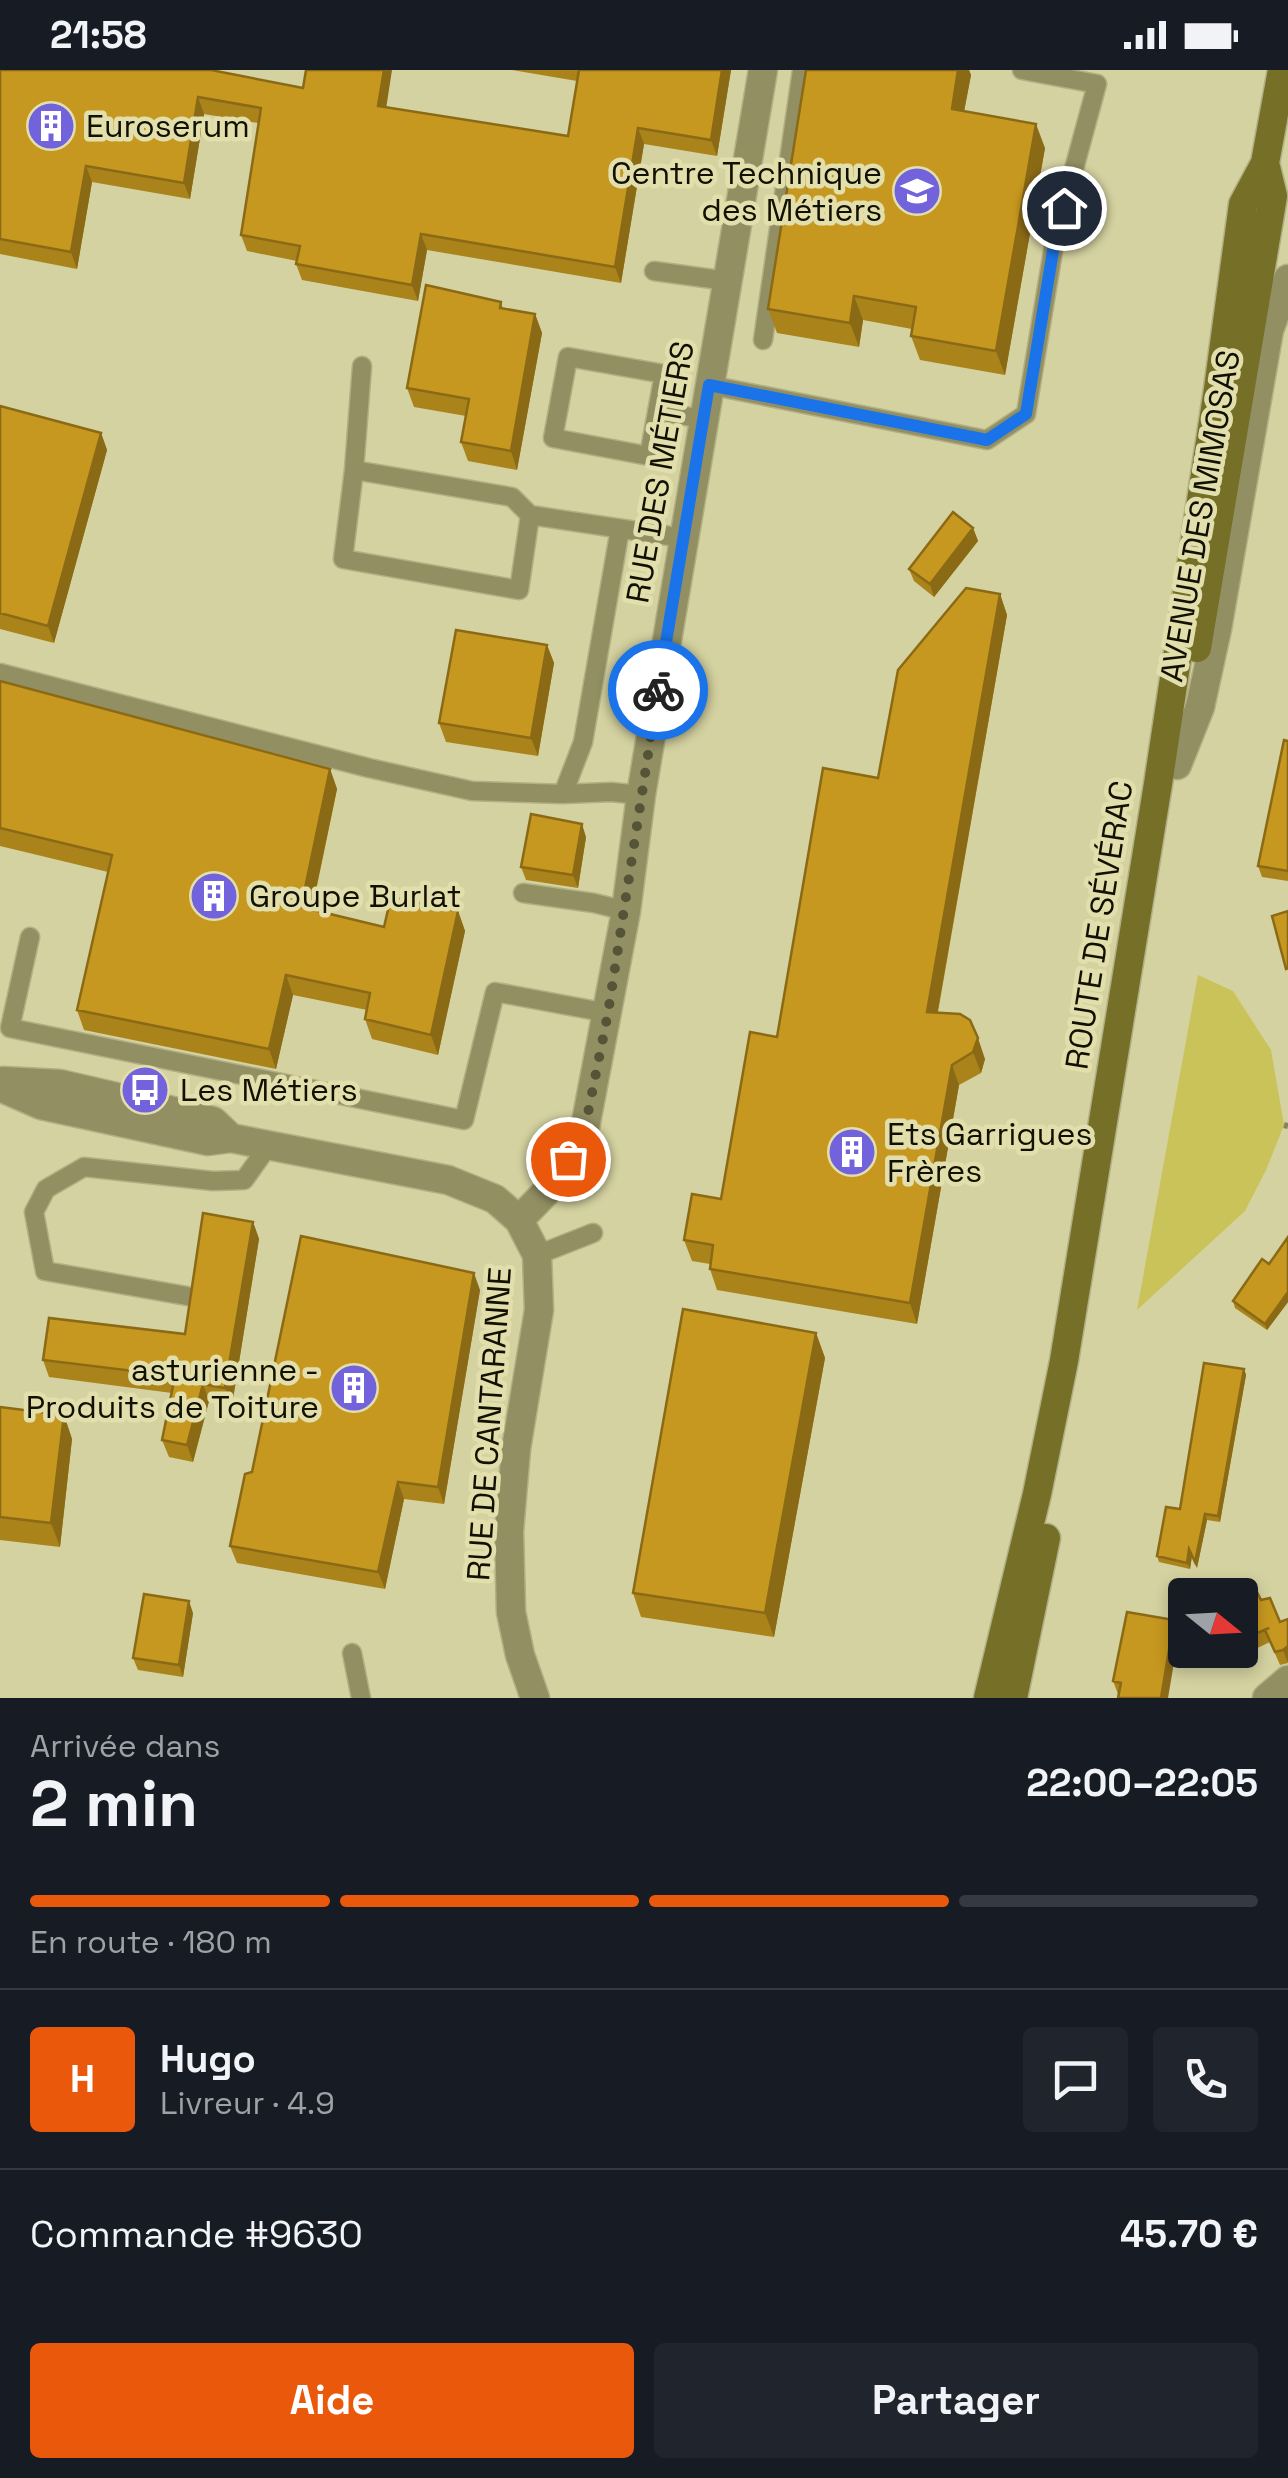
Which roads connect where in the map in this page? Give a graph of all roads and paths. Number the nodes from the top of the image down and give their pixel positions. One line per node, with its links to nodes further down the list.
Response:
1 (763, 70): 10 (street, RUE DES MÉTIERS)
2 (802, 70): 11 (lane)
3 (1022, 70): 13 (lane)
4 (1282, 70): 5 (main road, ROUTE DE SÉVÉRAC)
5 (1282, 102): 6 (main road, ROUTE DE SÉVÉRAC)
6 (1279, 136): 7 (main road, ROUTE DE SÉVÉRAC)
7 (1265, 163): 21 (main road, ROUTE DE SÉVÉRAC); 38 (main road, ROUTE DE SÉVÉRAC)
8 (654, 270): 10 (lane)
9 (1288, 279): 21 (street, AVENUE DES MIMOSAS)
10 (728, 281): 13 (street, RUE DES MÉTIERS)
11 (763, 340)
12 (362, 366): 16 (lane)
13 (709, 385): 15 (street, RUE DES MÉTIERS)
14 (657, 411): 14 (lane); 15 (lane)
15 (703, 419): 19 (street, RUE DES MÉTIERS)
16 (354, 470): 17 (lane); 17 (lane)
17 (530, 514): 18 (lane)
18 (620, 529): 19 (lane); 22 (lane)
19 (683, 538): 23 (street, RUE DES MÉTIERS)
20 (0, 673): 22 (lane)
21 (1176, 765): 39 (main road, ROUTE DE SÉVÉRAC)
22 (564, 794): 23 (lane)
23 (641, 796): 25 (street, RUE DES MÉTIERS)
24 (523, 892): 25 (lane)
25 (626, 911): 27 (street, RUE DES MÉTIERS)
26 (30, 936): 27 (lane)
27 (608, 1013): 30 (street, RUE DES MÉTIERS)
28 (0, 1084): 29 (street, RUE DE CANTARANNE)
29 (270, 1146): 30 (street, RUE DE CANTARANNE); 33 (lane)
30 (519, 1220): 32 (street, RUE DE CANTARANNE)
31 (593, 1232): 32 (lane)
32 (537, 1255): 37 (street, RUE DE CANTARANNE)
33 (186, 1296)
34 (352, 1653): 36 (lane)
35 (1288, 1680): 40 (street)
36 (361, 1698)
37 (535, 1698)
38 (988, 1698)
39 (1013, 1698)
40 (1267, 1698)

